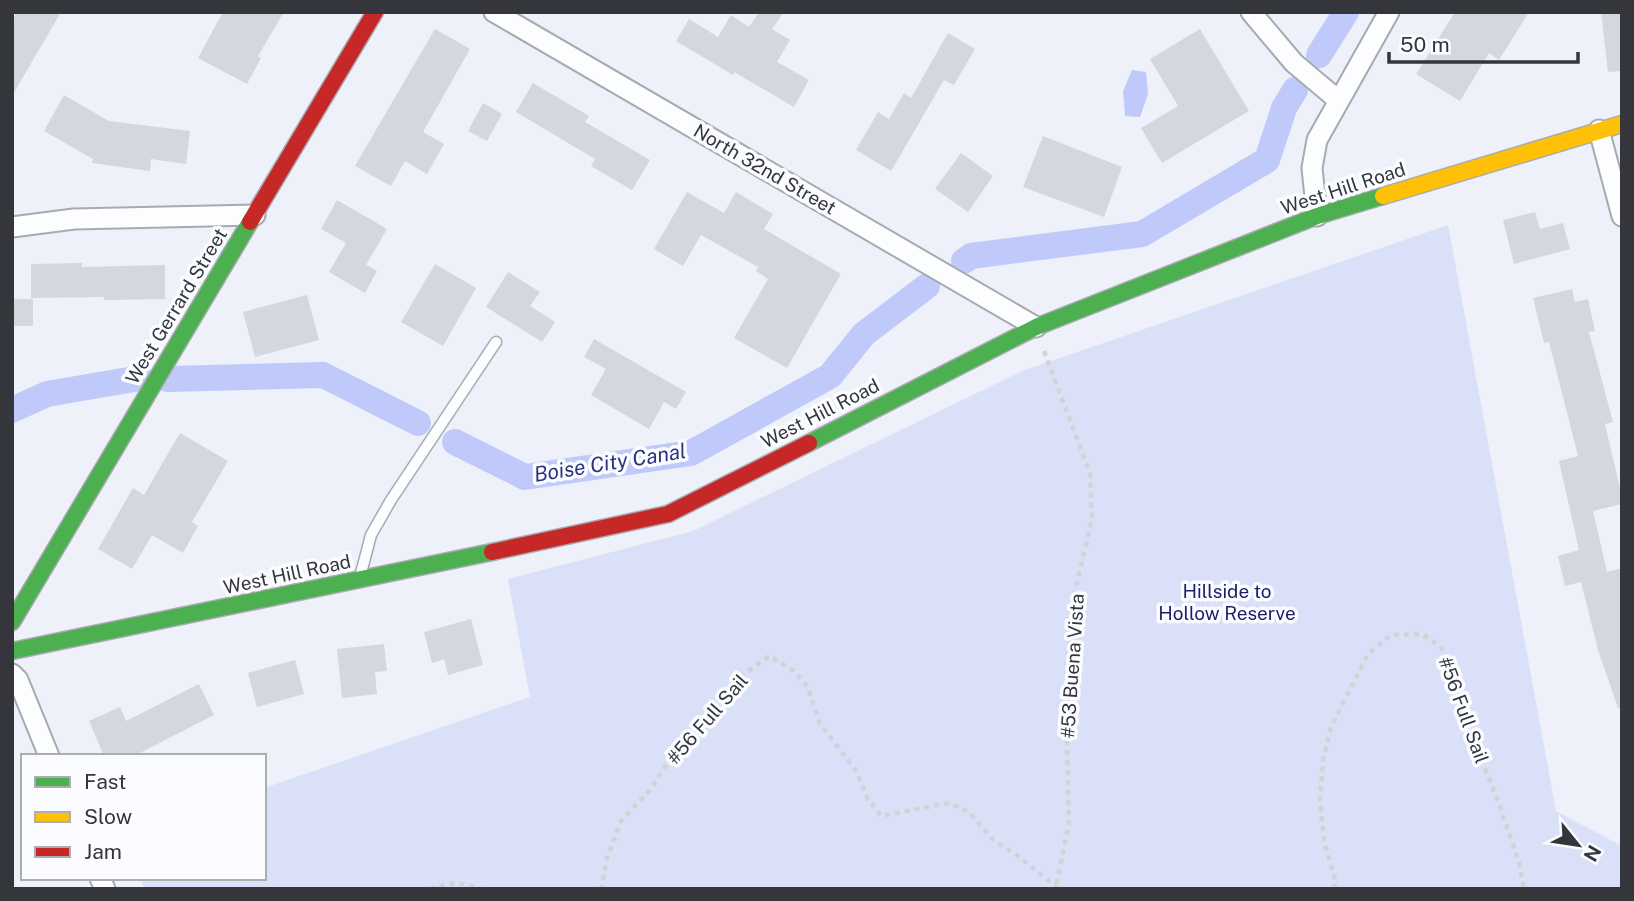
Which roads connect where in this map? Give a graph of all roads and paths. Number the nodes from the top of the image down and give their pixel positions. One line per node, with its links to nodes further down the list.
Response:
1 (375, 12): 8 (street, West Gerrard Street)
2 (494, 12): 12 (street, North 32nd Street)
3 (1251, 12): 5 (street)
4 (1389, 12): 5 (street)
5 (1338, 100): 9 (street)
6 (1622, 124): 7 (street, West Hill Road)
7 (1599, 130): 9 (street, West Hill Road); 10 (street)
8 (254, 215): 11 (street); 15 (street, West Gerrard Street)
9 (1317, 216): 12 (street, West Hill Road)
10 (1622, 216)
11 (12, 227)
12 (1035, 327): 14 (street, West Hill Road); 19 (path, #53 Buena Vista)
13 (496, 342): 14 (lane)
14 (359, 581): 16 (street, West Hill Road)
15 (12, 622)
16 (12, 651)
17 (12, 674): 18 (street)
18 (48, 754)
19 (1056, 888): 22 (path, #56 Full Sail)
20 (430, 889): 21 (path)
21 (481, 889)
22 (599, 889)
23 (1334, 889): 24 (path, #56 Full Sail)
24 (1524, 889)

